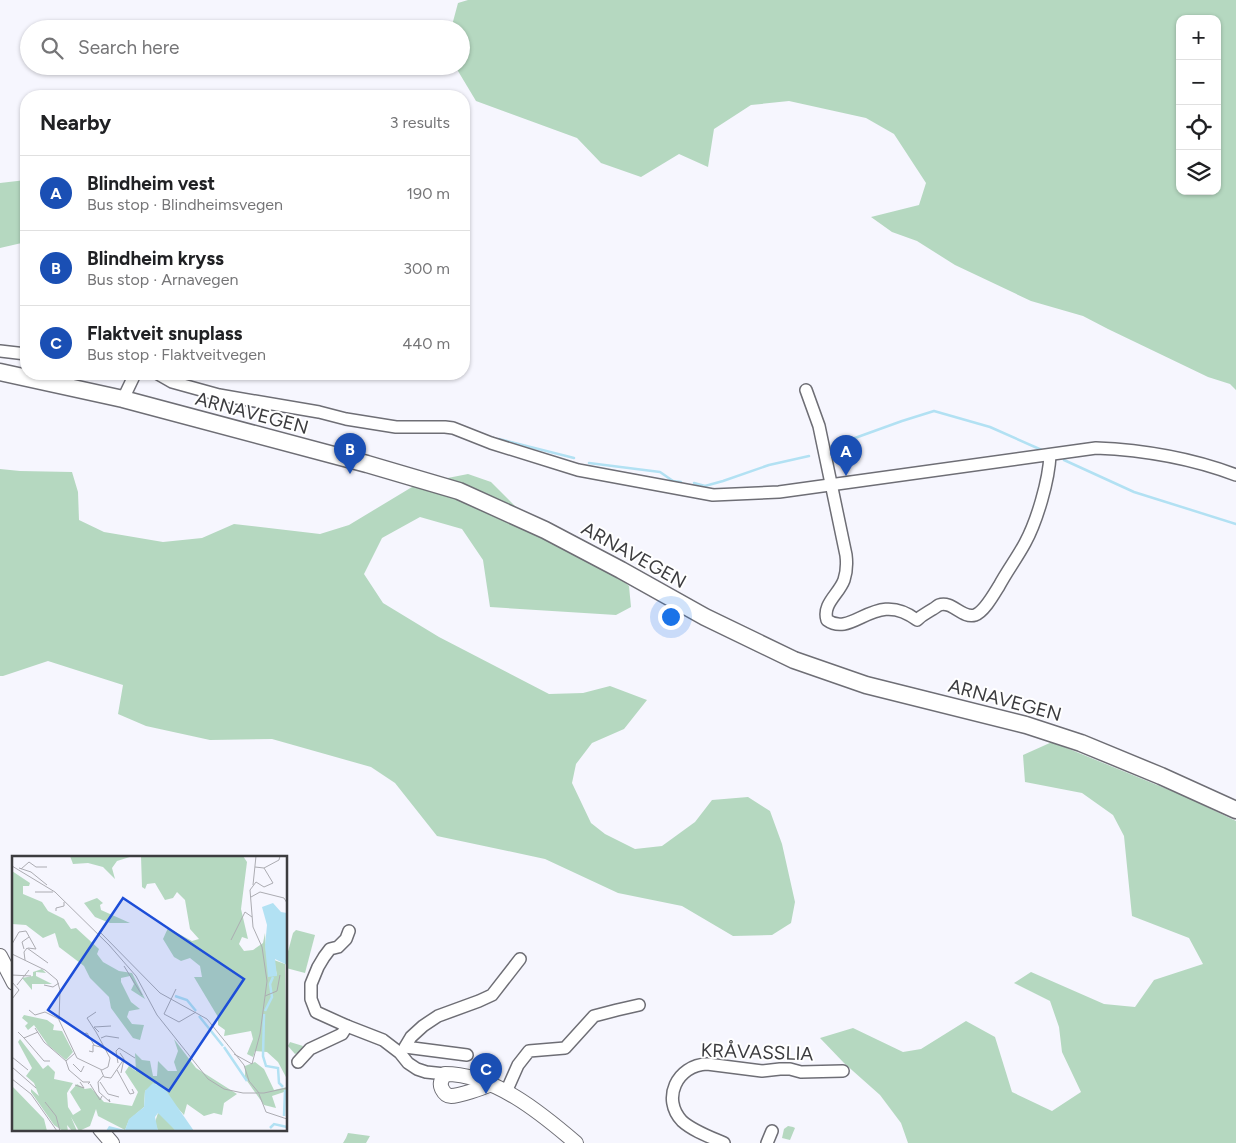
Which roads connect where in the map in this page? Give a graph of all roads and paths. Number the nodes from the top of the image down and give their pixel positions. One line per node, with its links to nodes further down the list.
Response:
1 (0, 351): 2 (street)
2 (20, 353)
3 (0, 372): 4 (highway, ARNAVEGEN)
4 (20, 376)
5 (36, 380): 9 (highway, ARNAVEGEN)
6 (132, 380): 9 (street)
7 (168, 380): 12 (street)
8 (806, 390): 12 (street)
9 (123, 399): 13 (highway, ARNAVEGEN)
10 (1050, 455): 11 (street); 12 (street); 12 (street)
11 (1236, 475)
12 (832, 485)
13 (1236, 810)
14 (349, 931): 19 (street)
15 (0, 956): 17 (main road)
16 (520, 959): 20 (street)
17 (12, 979)
18 (639, 1005): 26 (street)
19 (347, 1026): 20 (street); 22 (street)
20 (403, 1050): 21 (street); 24 (street)
21 (467, 1055)
22 (298, 1062)
23 (843, 1071): 31 (street, KRÅVASSLIA)
24 (445, 1074): 25 (main road); 25 (main road)
25 (489, 1085): 26 (main road)
26 (506, 1092): 30 (main road)
27 (101, 1130): 29 (main road)
28 (772, 1131): 32 (street)
29 (112, 1143)
30 (576, 1143)
31 (724, 1143)
32 (767, 1143)

